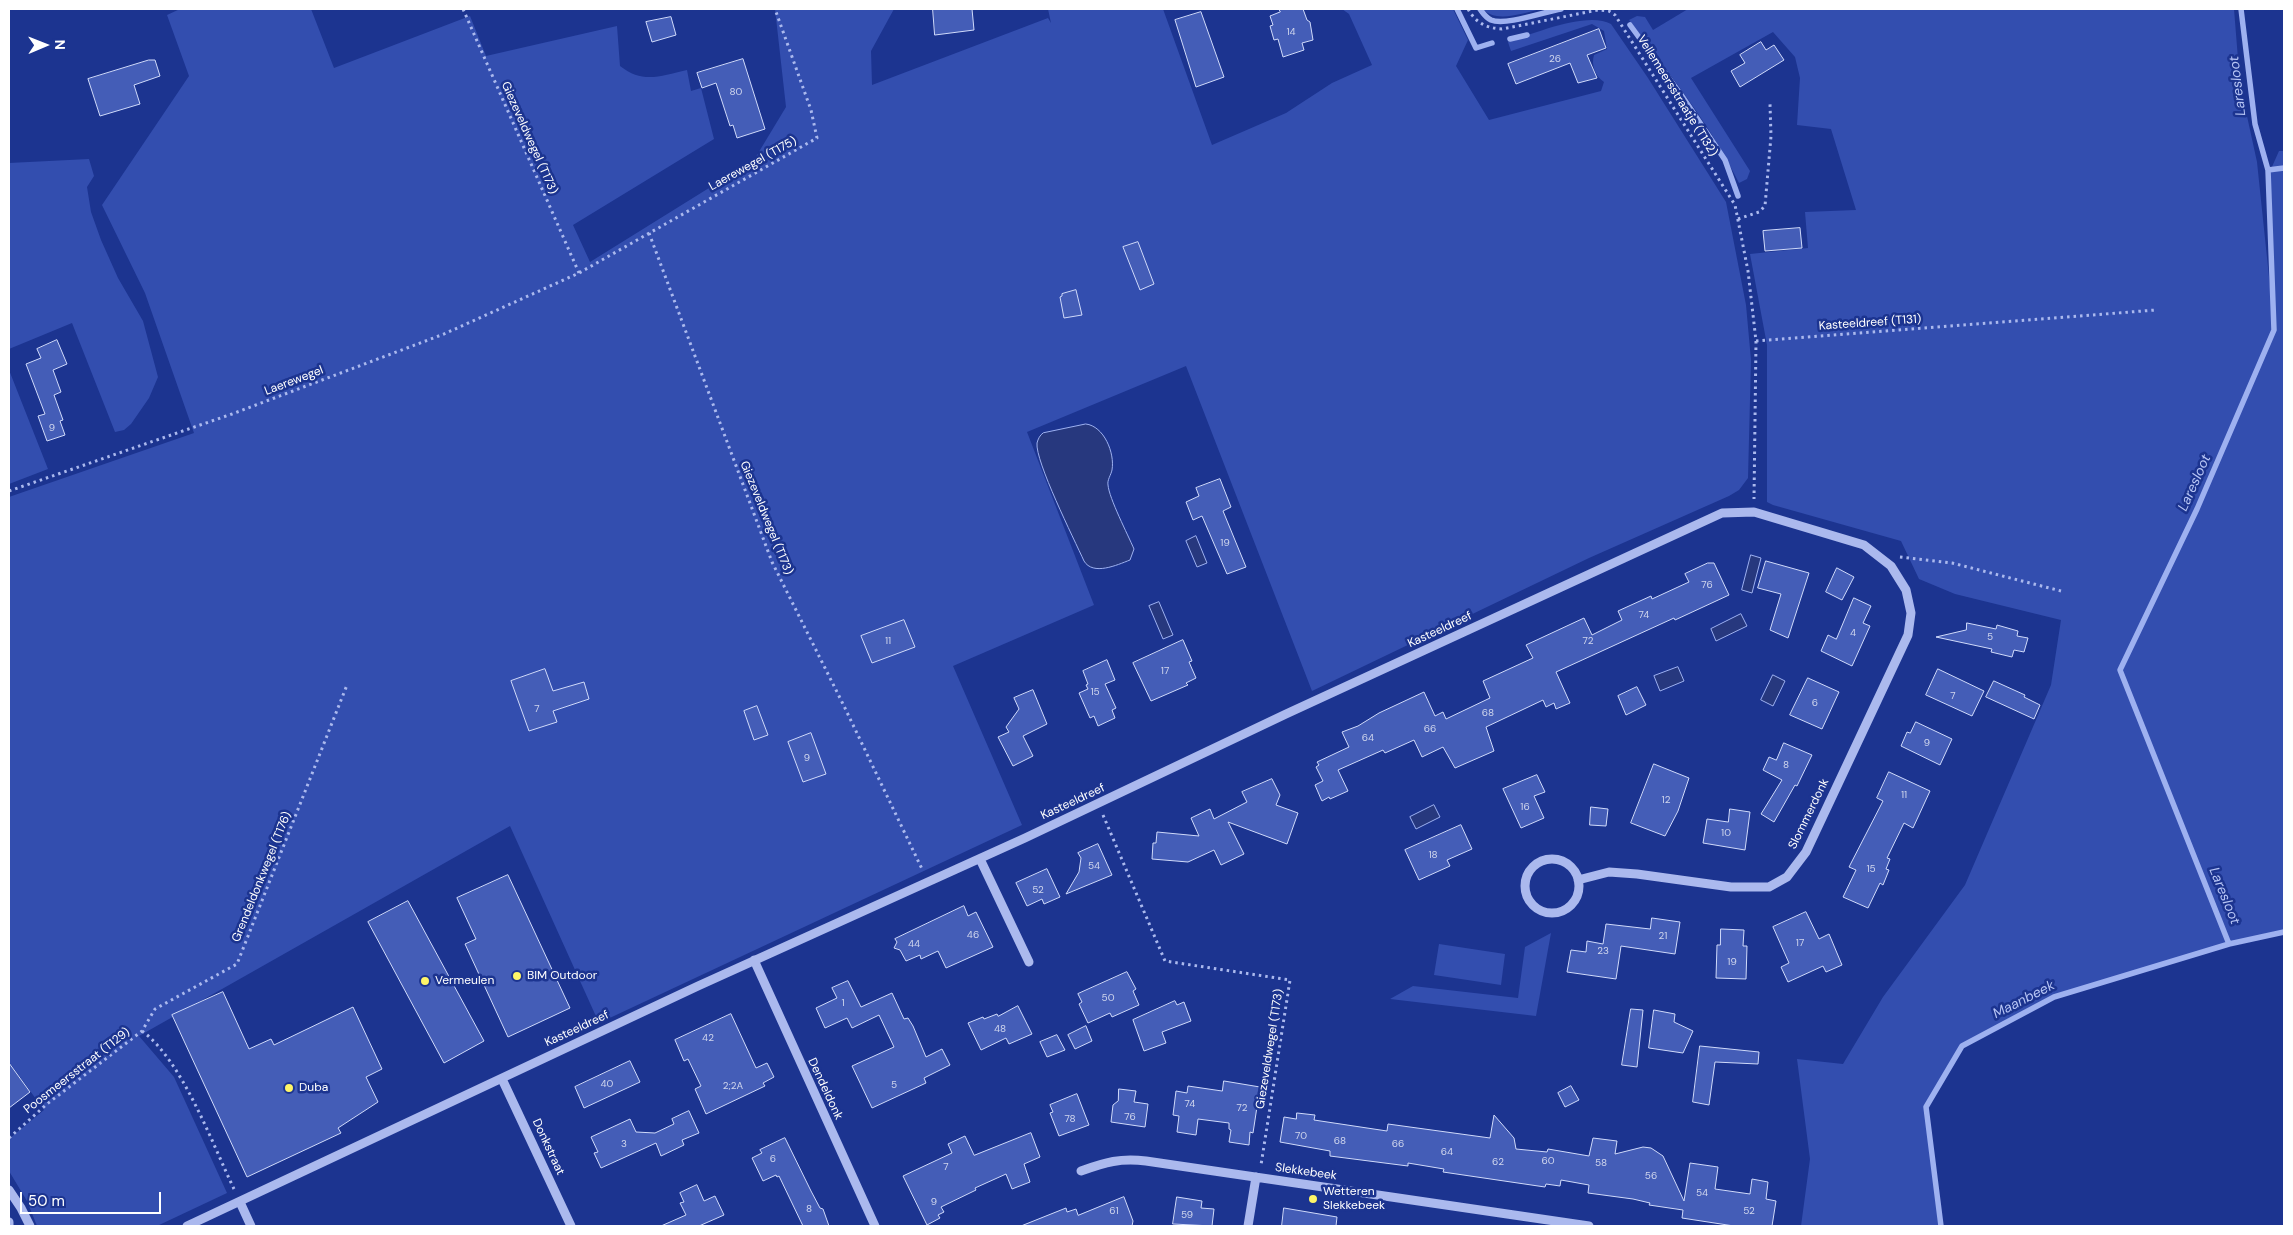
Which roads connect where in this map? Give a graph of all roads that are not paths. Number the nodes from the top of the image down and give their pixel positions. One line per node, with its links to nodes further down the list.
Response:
1 (1906, 590): 2 (street, Kasteeldreef); 3 (street, Slommerdonk)
2 (980, 859): 4 (street, Kasteeldreef); 5 (street)
3 (1578, 880): 3 (street)
4 (754, 960): 6 (street, Kasteeldreef); 17 (street, Dendeldonk)
5 (1029, 962)
6 (502, 1079): 10 (street, Kasteeldreef); 16 (street, Donkstraat)
7 (1081, 1171): 8 (street, Slekkebeek)
8 (1256, 1177): 18 (street); 19 (street, Slekkebeek)
9 (9, 1190): 13 (street)
10 (240, 1202): 14 (street, Kasteeldreef); 15 (street)
11 (9, 1222): 12 (street)
12 (9, 1226)
13 (30, 1226)
14 (187, 1226)
15 (251, 1226)
16 (571, 1226)
17 (875, 1226)
18 (1248, 1226)
19 (1589, 1226)

